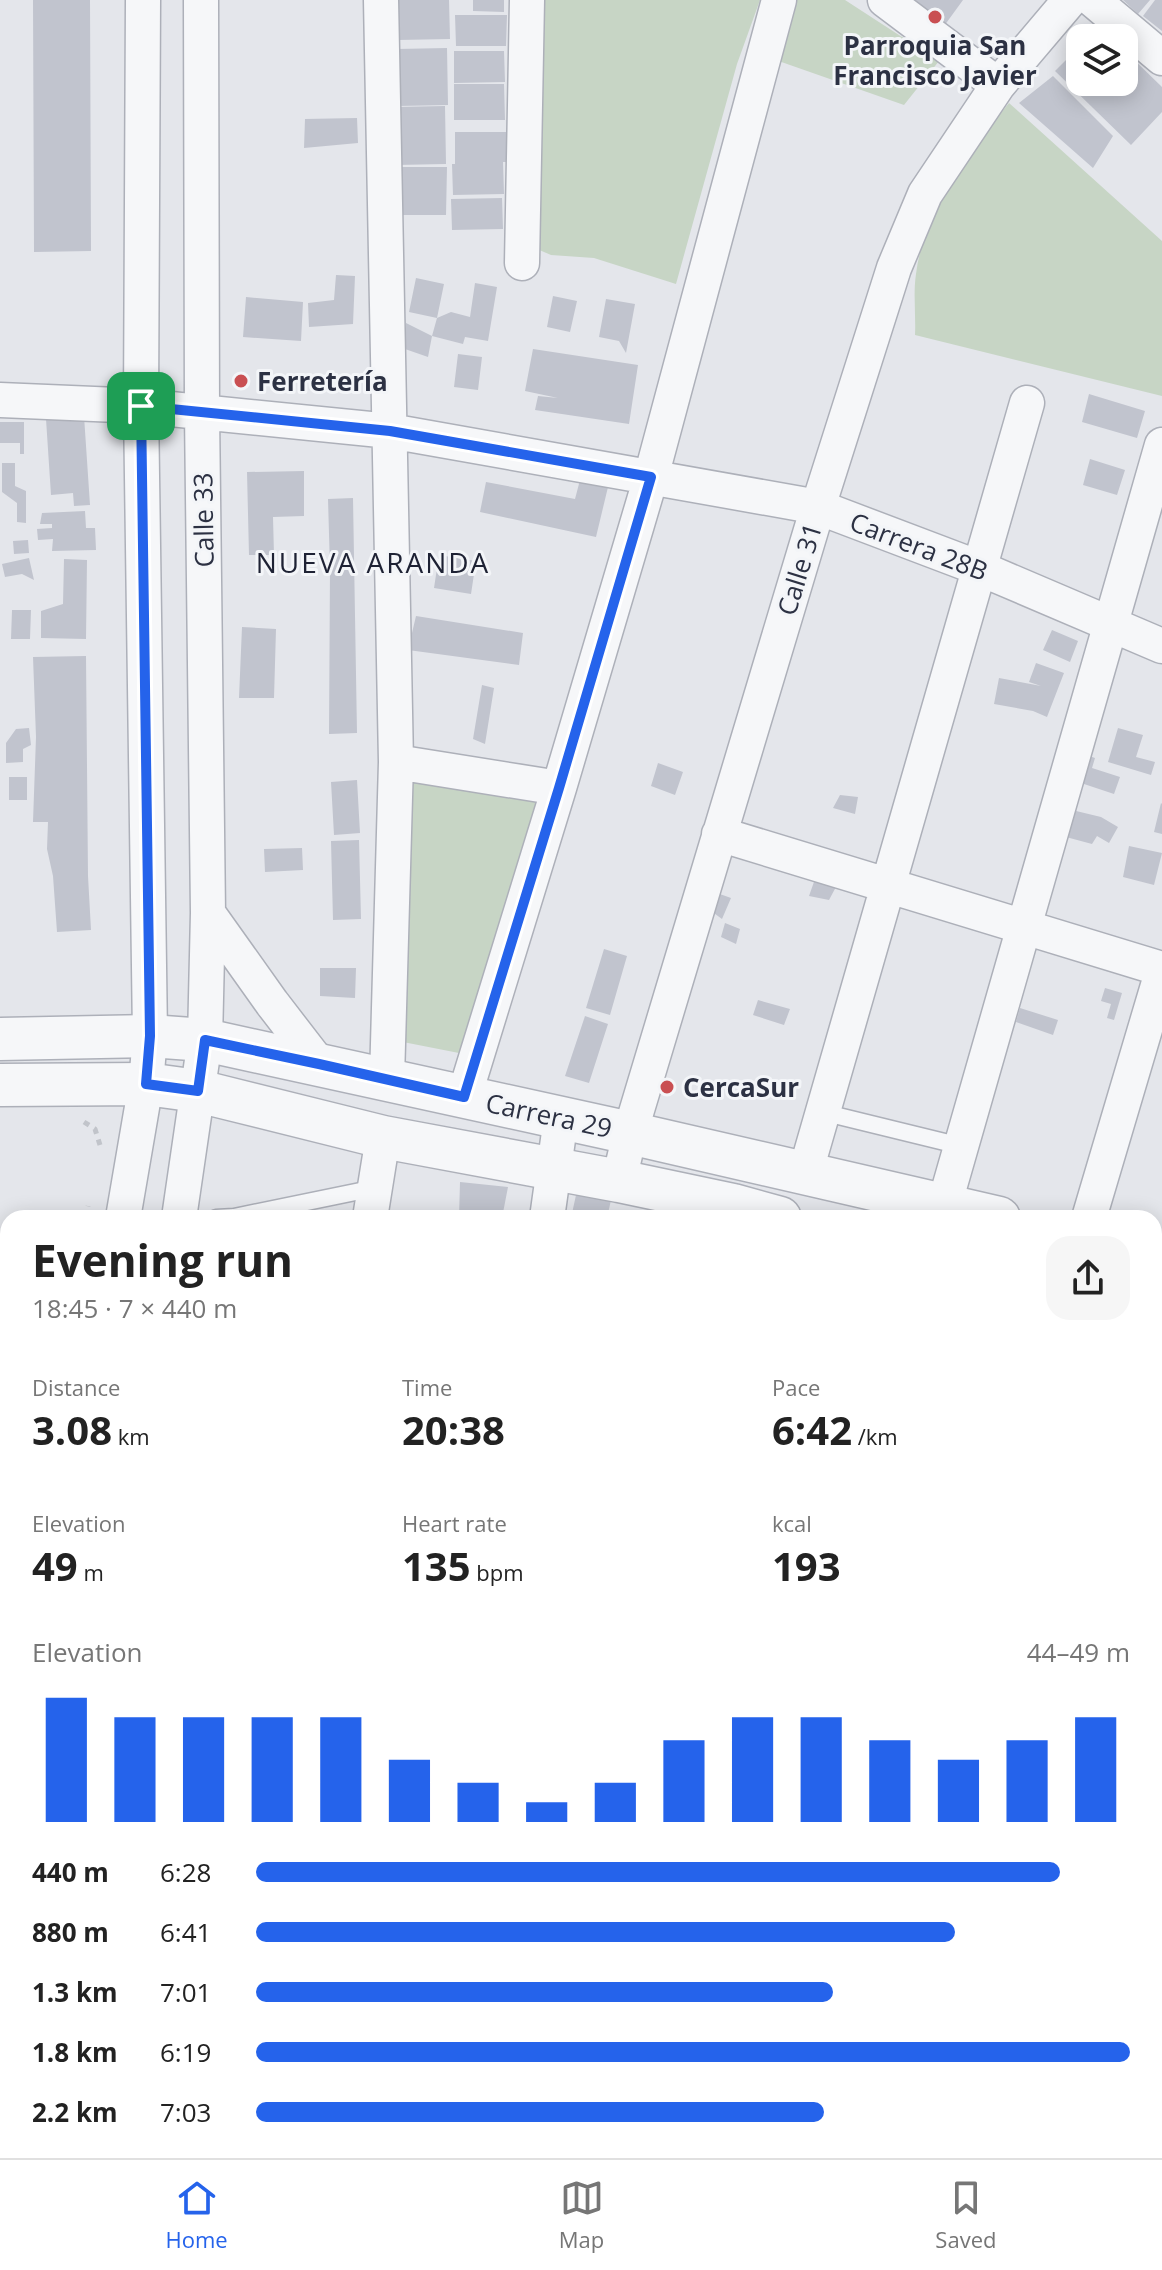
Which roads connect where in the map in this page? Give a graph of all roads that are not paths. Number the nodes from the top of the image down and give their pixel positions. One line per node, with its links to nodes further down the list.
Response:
1 (143, 0): 14 (street)
2 (201, 0): 15 (street, Calle 33)
3 (381, 0): 16 (street)
4 (527, 0): 11 (street)
5 (779, 0): 18 (street)
6 (885, 0): 10 (street)
7 (1070, 0): 10 (street, Calle 31)
8 (1093, 0): 9 (street)
9 (1162, 58)
10 (998, 85): 19 (street, Calle 31)
11 (522, 263)
12 (0, 400): 14 (street, Carrera 28B)
13 (1027, 403): 20 (street)
14 (141, 406): 15 (street, Carrera 28B); 30 (street)
15 (202, 413): 16 (street, Carrera 28B); 27 (street, Calle 33)
16 (390, 431): 18 (street, Carrera 28B); 23 (street)
17 (1162, 445): 21 (street)
18 (651, 477): 19 (street, Carrera 28B); 24 (street)
19 (818, 507): 20 (street, Carrera 28B); 25 (street, Calle 31)
20 (979, 568): 21 (street, Carrera 28B); 26 (street)
21 (1111, 623): 22 (street, Carrera 28B); 28 (street)
22 (1162, 646)
23 (396, 762): 24 (street); 34 (street)
24 (559, 788): 38 (street)
25 (719, 834): 26 (street); 41 (street, Calle 31)
26 (888, 885): 28 (street); 39 (street)
27 (208, 913): 32 (street, Calle 33); 33 (street)
28 (1024, 927): 29 (street); 43 (street)
29 (1162, 970): 55 (street)
30 (150, 1036): 31 (street, Carrera 29); 32 (street, Carrera 29); 35 (street)
31 (0, 1039)
32 (205, 1040): 33 (street, Carrera 29); 37 (street, Calle 33)
33 (319, 1064): 34 (street, Carrera 29)
34 (387, 1079): 38 (street, Carrera 29)
35 (146, 1084): 36 (street, Carrera 29); 37 (street, Carrera 29); 49 (street)
36 (0, 1085)
37 (198, 1091): 42 (street, Carrera 29); 50 (street, Calle 33)
38 (464, 1097): 40 (street, Carrera 29)
39 (822, 1112): 43 (lane); 45 (street)
40 (561, 1118): 41 (street, Carrera 29); 44 (street)
41 (630, 1133): 45 (street, Carrera 29); 46 (street, Calle 31)
42 (383, 1137): 44 (street, Carrera 29); 47 (street)
43 (961, 1146): 48 (street)
44 (553, 1168): 46 (street, Carrera 29); 52 (street)
45 (805, 1174): 48 (street, Carrera 29)
46 (619, 1181): 53 (street, Carrera 29)
47 (372, 1203): 51 (lane)
48 (944, 1206): 54 (street, Carrera 29)
49 (124, 1210)
50 (187, 1210)
51 (303, 1210)
52 (548, 1210)
53 (725, 1210)
54 (962, 1210)
55 (1091, 1210)

